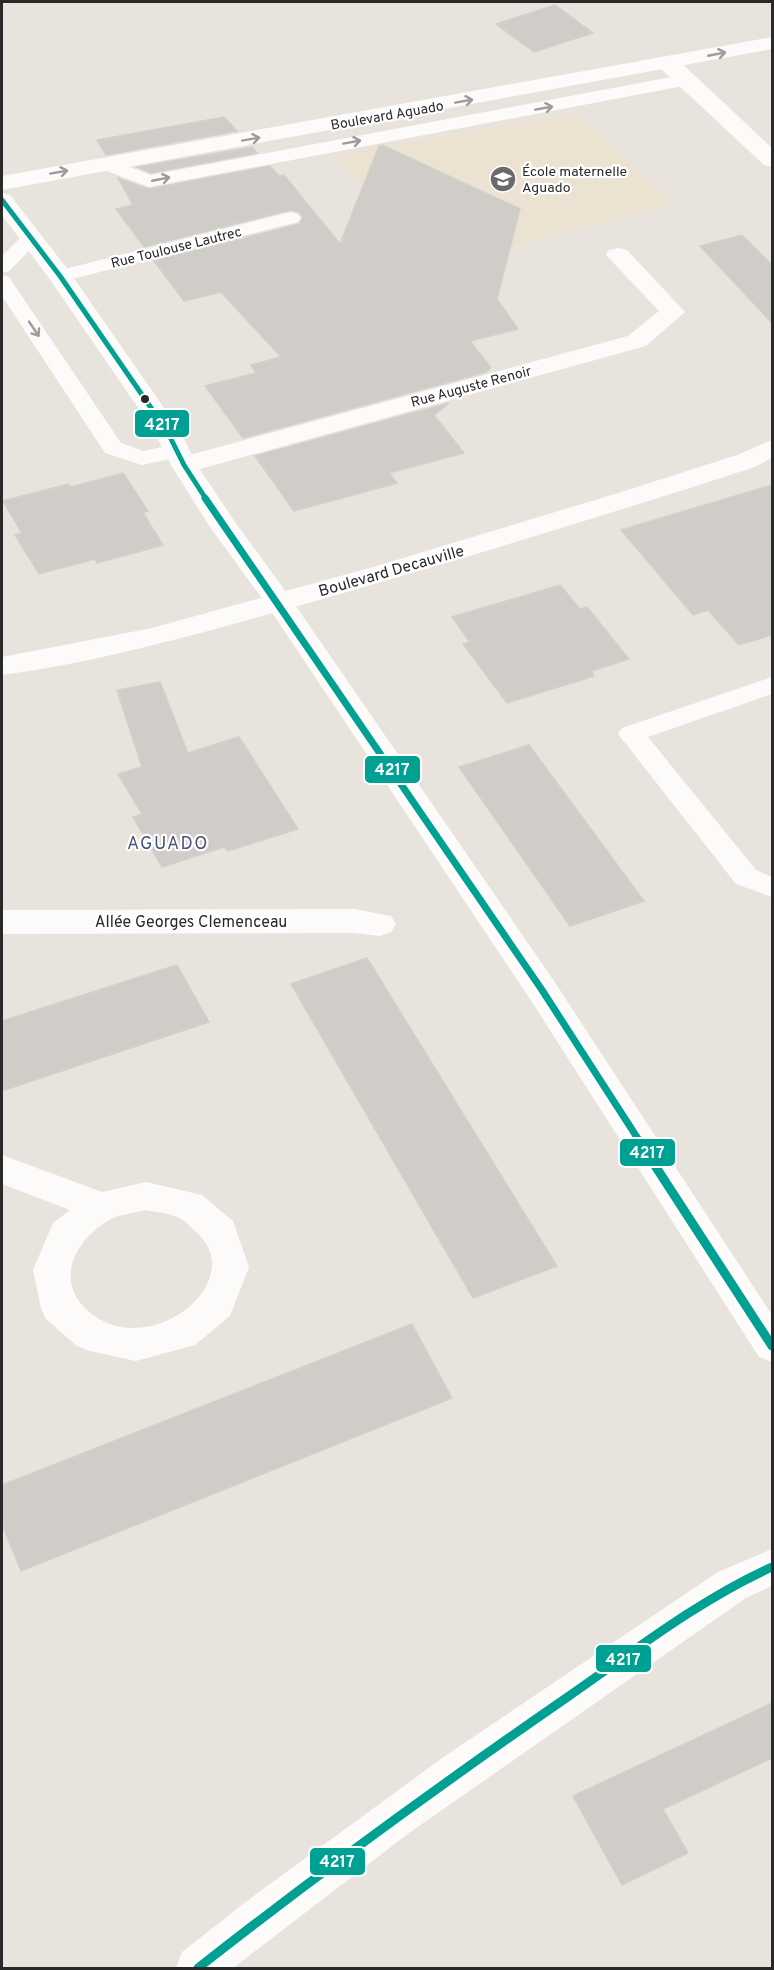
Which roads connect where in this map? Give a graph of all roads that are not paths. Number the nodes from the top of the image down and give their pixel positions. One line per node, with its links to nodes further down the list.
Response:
1 (772, 44): 2 (street, Boulevard Aguado, one-way to 1)
2 (668, 63): 3 (street); 5 (street, Boulevard Aguado, one-way to 2)
3 (687, 80): 4 (street); 5 (lane, one-way to 3)
4 (772, 160)
5 (106, 164): 6 (street, Boulevard Aguado, one-way to 5)
6 (2, 183)
7 (2, 200): 9 (street)
8 (291, 218): 12 (lane, Rue Toulouse Lautrec)
9 (31, 238): 11 (lane); 12 (street)
10 (618, 255): 15 (street, Rue Auguste Renoir)
11 (2, 267)
12 (60, 276): 15 (street)
13 (2, 281): 15 (lane, one-way to 15)
14 (772, 448): 16 (street, Boulevard Decauville)
15 (180, 458): 16 (street)
16 (279, 602): 17 (street, Boulevard Decauville); 24 (street)
17 (2, 666)
18 (772, 685): 19 (lane)
19 (772, 887)
20 (2, 922): 21 (street, Allée Georges Clemenceau)
21 (380, 924)
22 (2, 1169): 23 (street)
23 (100, 1207): 23 (street)
24 (772, 1346)
25 (772, 1567): 26 (street)
26 (198, 1968)

